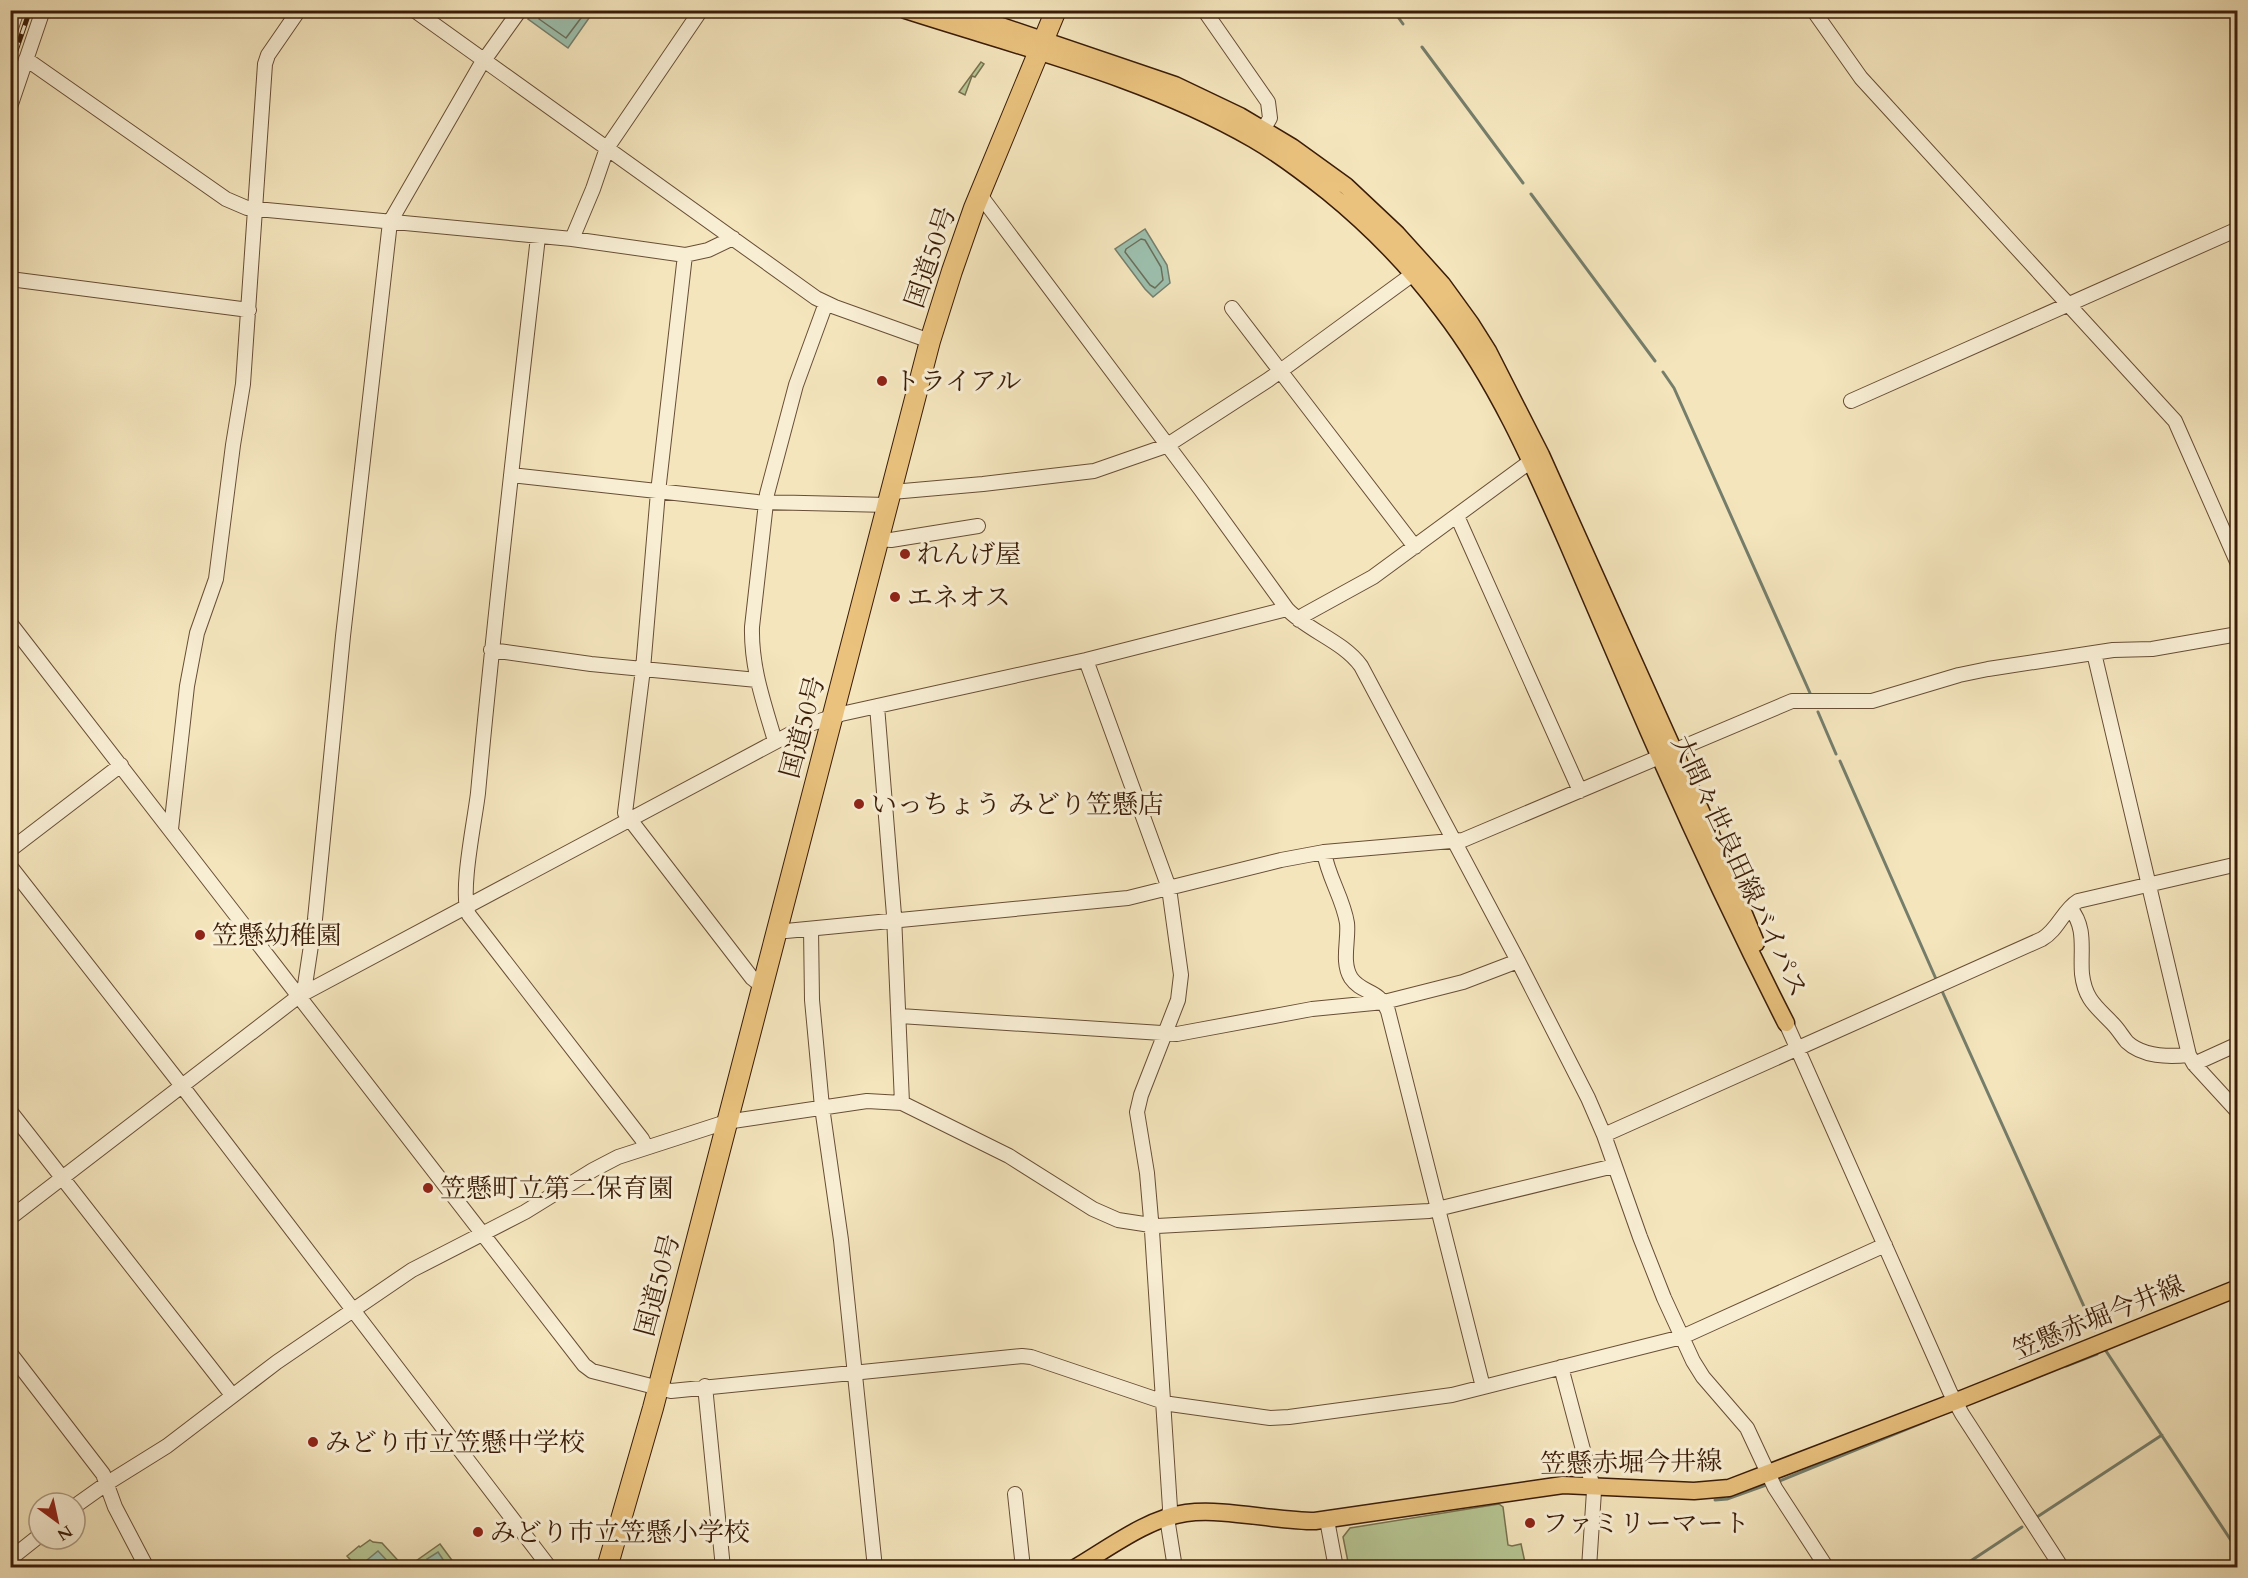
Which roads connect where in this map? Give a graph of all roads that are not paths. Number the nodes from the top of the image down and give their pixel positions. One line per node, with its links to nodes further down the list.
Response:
1 (17, 10): 12 (street)
2 (43, 10): 14 (street)
3 (299, 10): 20 (street)
4 (414, 10): 15 (street)
5 (520, 10): 15 (street)
6 (701, 10): 18 (street)
7 (905, 10): 13 (main road, 大間々世良田線バイパス)
8 (954, 10): 13 (main road, 大間々世良田線バイパス)
9 (1056, 10): 13 (highway, 国道50号)
10 (1204, 10): 17 (street)
11 (1813, 10): 30 (street)
12 (10, 31)
13 (1041, 46): 17 (main road, 大間々世良田線バイパス); 19 (highway, 国道50号); 27 (main road, 大間々世良田線バイパス)
14 (26, 59): 16 (street); 20 (street)
15 (484, 60): 18 (street); 21 (street)
16 (10, 107)
17 (1263, 130): 59 (main road, 大間々世良田線バイパス)
18 (607, 148): 24 (street); 25 (street)
19 (980, 195): 33 (highway, 国道50号); 36 (street)
20 (254, 208): 21 (street); 32 (street)
21 (390, 222): 23 (street); 78 (street)
22 (2238, 229): 30 (street)
23 (538, 237): 25 (street); 38 (street)
24 (733, 237): 26 (street); 29 (street)
25 (572, 239): 26 (street)
26 (685, 255): 39 (street)
27 (1413, 274): 34 (street); 37 (main road, 大間々世良田線バイパス)
28 (10, 279): 32 (street)
29 (826, 303): 33 (street); 41 (street)
30 (2068, 303): 35 (street); 46 (street)
31 (1232, 308): 34 (street)
32 (249, 310): 63 (street)
33 (930, 341): 40 (highway, 国道50号)
34 (1281, 371): 36 (street); 45 (street)
35 (1851, 401)
36 (1166, 446): 40 (street); 47 (street)
37 (1531, 461): 42 (street); 59 (main road, 大間々世良田線バイパス)
38 (511, 476): 39 (street); 51 (street)
39 (658, 492): 41 (street); 54 (street)
40 (890, 499): 41 (street); 44 (highway, 国道50号)
41 (765, 502): 55 (street)
42 (1457, 516): 45 (street); 61 (street)
43 (978, 526): 44 (street)
44 (879, 539): 57 (highway, 国道50号)
45 (1415, 547): 48 (street)
46 (2238, 564)
47 (1287, 609): 48 (street); 53 (street)
48 (1299, 620): 64 (street)
49 (10, 623): 60 (street)
50 (2238, 634): 52 (street)
51 (491, 650): 54 (street); 71 (street)
52 (2094, 653): 59 (street); 69 (street)
53 (1086, 660): 56 (street); 70 (street)
54 (643, 669): 55 (street); 62 (street)
55 (756, 680): 58 (street)
56 (877, 706): 57 (street); 73 (street)
57 (832, 716): 58 (street); 75 (highway, 国道50号)
58 (776, 741): 62 (street)
59 (1667, 755): 61 (street); 81 (main road, 大間々世良田線バイパス)
60 (121, 765): 63 (street); 65 (street)
61 (1580, 791): 64 (street)
62 (629, 819): 71 (street); 77 (street)
63 (171, 829): 78 (street)
64 (1455, 842): 66 (street); 76 (street)
65 (10, 850)
66 (1324, 852): 70 (street); 79 (street)
67 (2238, 864): 69 (street)
68 (10, 866): 86 (street)
69 (2148, 885): 72 (street); 85 (street)
70 (1169, 888): 73 (street); 82 (street)
71 (466, 908): 78 (street); 93 (street)
72 (2070, 908): 84 (street); 85 (street)
73 (894, 921): 74 (street); 80 (street)
74 (812, 929): 75 (street); 88 (street)
75 (777, 930): 77 (highway, 国道50号)
76 (1518, 961): 79 (street); 92 (street)
77 (762, 986): 91 (highway, 国道50号)
78 (298, 996): 86 (street); 99 (street)
79 (1384, 1002): 82 (street); 96 (street)
80 (900, 1016): 82 (street); 87 (street)
81 (1786, 1023): 84 (street)
82 (1165, 1034): 98 (street)
83 (2238, 1044): 85 (street)
84 (1797, 1049): 92 (street); 100 (street)
85 (2192, 1059): 90 (street)
86 (182, 1086): 95 (street); 102 (street)
87 (902, 1103): 88 (street); 98 (street)
88 (822, 1107): 91 (street); 106 (street)
89 (10, 1111): 95 (street)
90 (2238, 1112)
91 (726, 1122): 93 (street); 109 (highway, 国道50号)
92 (1604, 1135): 94 (street)
93 (646, 1147): 99 (street)
94 (1614, 1166): 96 (street); 103 (street)
95 (63, 1178): 97 (street); 110 (street)
96 (1438, 1209): 98 (street); 108 (street)
97 (10, 1218)
98 (1151, 1225): 111 (street)
99 (483, 1234): 102 (street); 109 (street)
100 (1885, 1245): 103 (street); 112 (street)
101 (2236, 1293): 112 (main road, 笠懸赤堀今井線)
102 (352, 1310): 110 (street); 124 (street)
103 (1682, 1337): 105 (street); 114 (street)
104 (10, 1353): 115 (street)
105 (1561, 1367): 108 (street); 116 (street)
106 (854, 1371): 107 (street); 111 (street); 128 (street)
107 (705, 1386): 109 (street); 127 (street)
108 (1483, 1387): 111 (street)
109 (658, 1388): 113 (highway, 国道50号)
110 (232, 1395): 115 (street)
111 (1163, 1402): 119 (street)
112 (1955, 1402): 114 (main road, 笠懸赤堀今井線); 135 (street)
113 (636, 1470): 125 (highway); 126 (highway)
114 (1767, 1475): 116 (main road, 笠懸赤堀今井線); 134 (street)
115 (106, 1484): 118 (street); 123 (street)
116 (1593, 1485): 120 (main road, 笠懸赤堀今井線); 133 (street)
117 (1015, 1494): 129 (street)
118 (87, 1497)
119 (1169, 1517): 120 (main road, 笠懸赤堀今井線); 130 (main road, 笠懸赤堀今井線); 131 (street)
120 (1326, 1520): 132 (street)
121 (27, 1546): 122 (street)
122 (10, 1559)
123 (147, 1568)
124 (550, 1568)
125 (607, 1568)
126 (619, 1568)
127 (723, 1568)
128 (875, 1568)
129 (1023, 1568)
130 (1076, 1568)
131 (1175, 1568)
132 (1336, 1568)
133 (1589, 1568)
134 (1827, 1568)
135 (2062, 1568)

